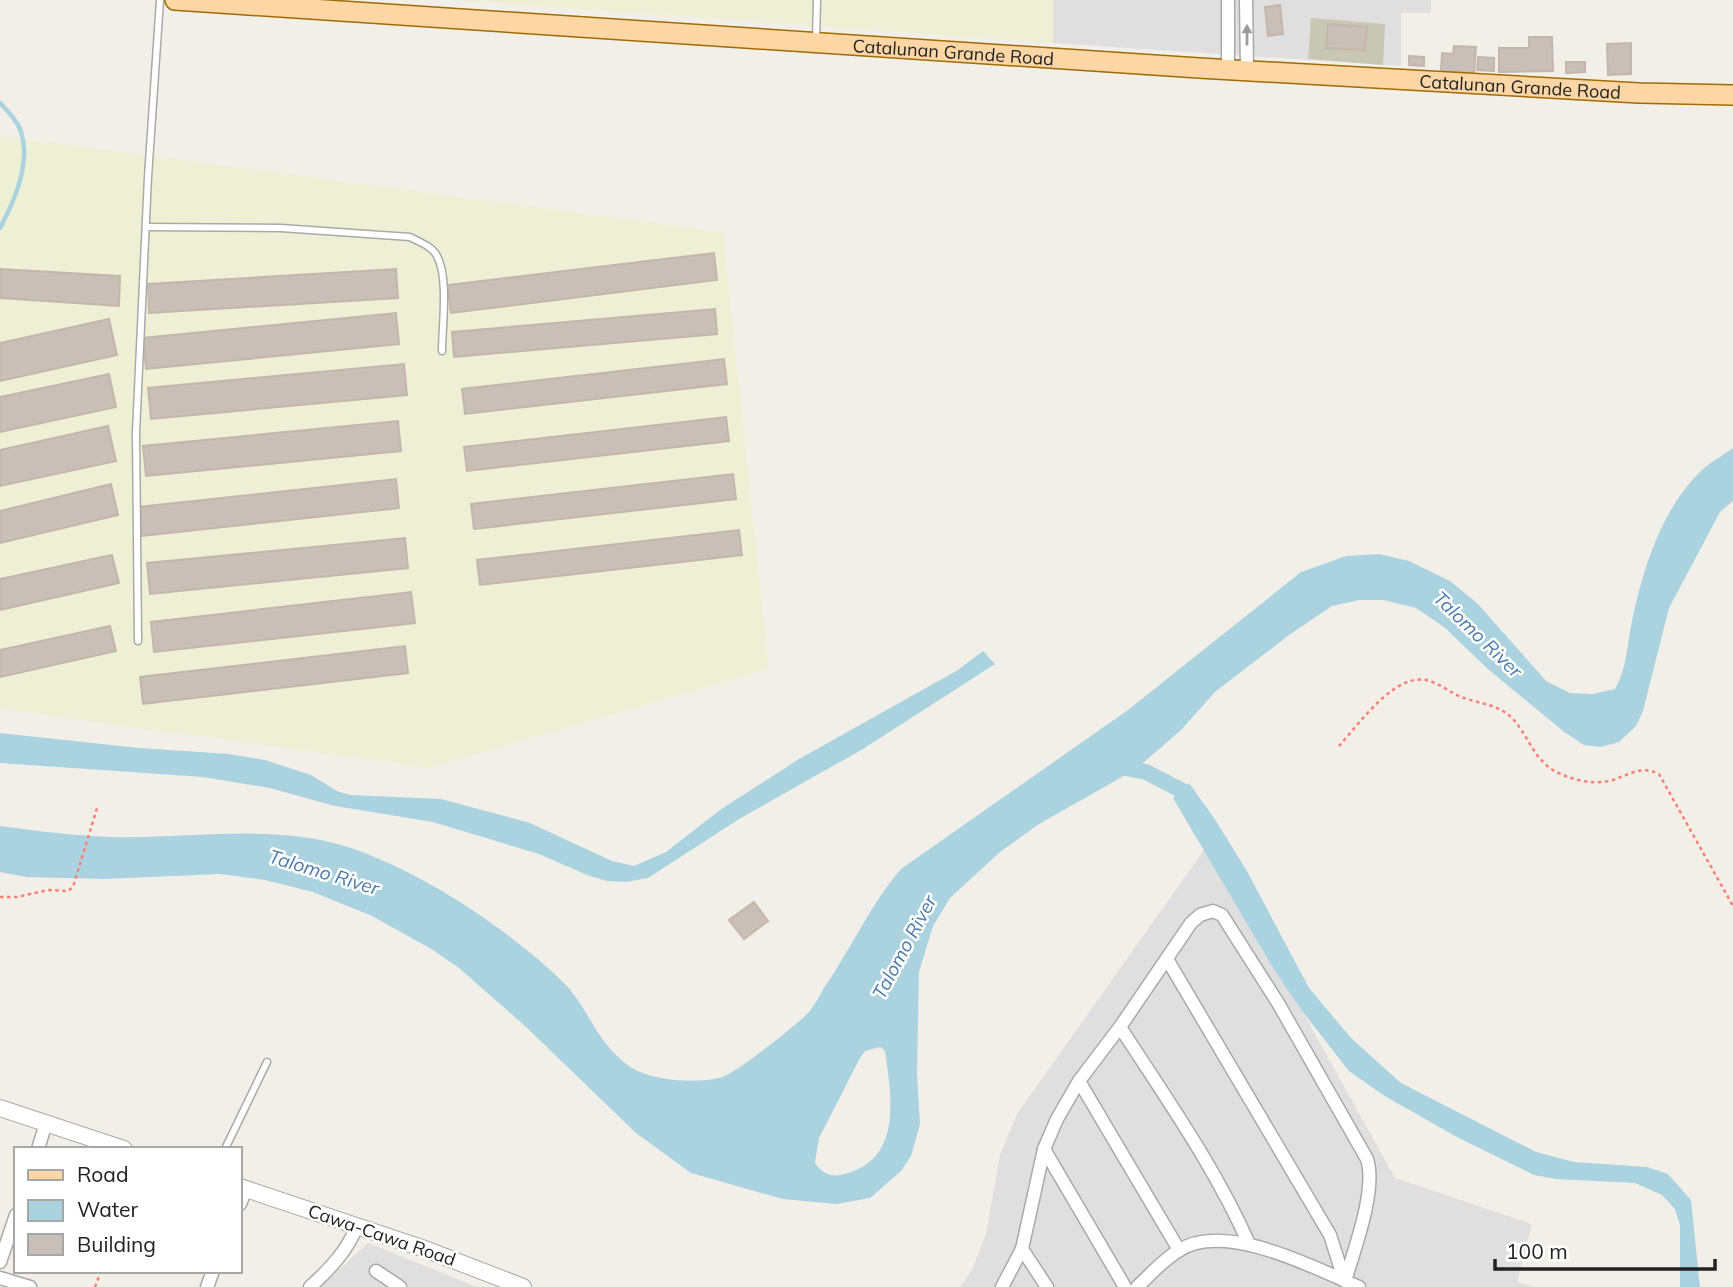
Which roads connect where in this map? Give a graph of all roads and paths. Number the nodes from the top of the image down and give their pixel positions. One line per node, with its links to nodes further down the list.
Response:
1 (160, 0): 9 (lane)
2 (174, 0): 6 (main road, Catalunan Grande Road)
3 (817, 0): 6 (lane)
4 (1228, 3): 5 (street); 7 (street)
5 (1246, 3): 7 (street, one-way to 5)
6 (816, 43): 7 (main road, Catalunan Grande Road)
7 (1237, 70): 8 (main road, Catalunan Grande Road)
8 (1733, 95)
9 (146, 227): 10 (lane); 11 (lane)
10 (442, 351)
11 (138, 641)
12 (1339, 746): 15 (path)
13 (98, 805): 14 (path)
14 (0, 897)
15 (1733, 906)
16 (1167, 959): 17 (street); 35 (street); 35 (street)
17 (1120, 1027): 19 (street); 29 (street)
18 (267, 1062): 24 (lane)
19 (1079, 1081): 25 (street); 31 (street)
20 (0, 1108): 21 (street)
21 (46, 1123): 22 (street); 23 (street)
22 (39, 1147)
23 (118, 1147)
24 (226, 1147)
25 (1044, 1149): 30 (street); 42 (street)
26 (242, 1193): 28 (street, Cawa-Cawa Road)
27 (14, 1221): 32 (street)
28 (357, 1226): 37 (street); 39 (street, Cawa-Cawa Road)
29 (1249, 1244): 31 (street); 35 (street)
30 (1022, 1249): 40 (street); 41 (street)
31 (1179, 1250): 43 (street)
32 (0, 1262)
33 (376, 1271): 38 (street)
34 (0, 1278): 36 (street)
35 (1345, 1281): 44 (street)
36 (30, 1287)
37 (310, 1287)
38 (400, 1287)
39 (523, 1287)
40 (1002, 1287)
41 (1047, 1287)
42 (1125, 1287)
43 (1137, 1287)
44 (1359, 1287)

